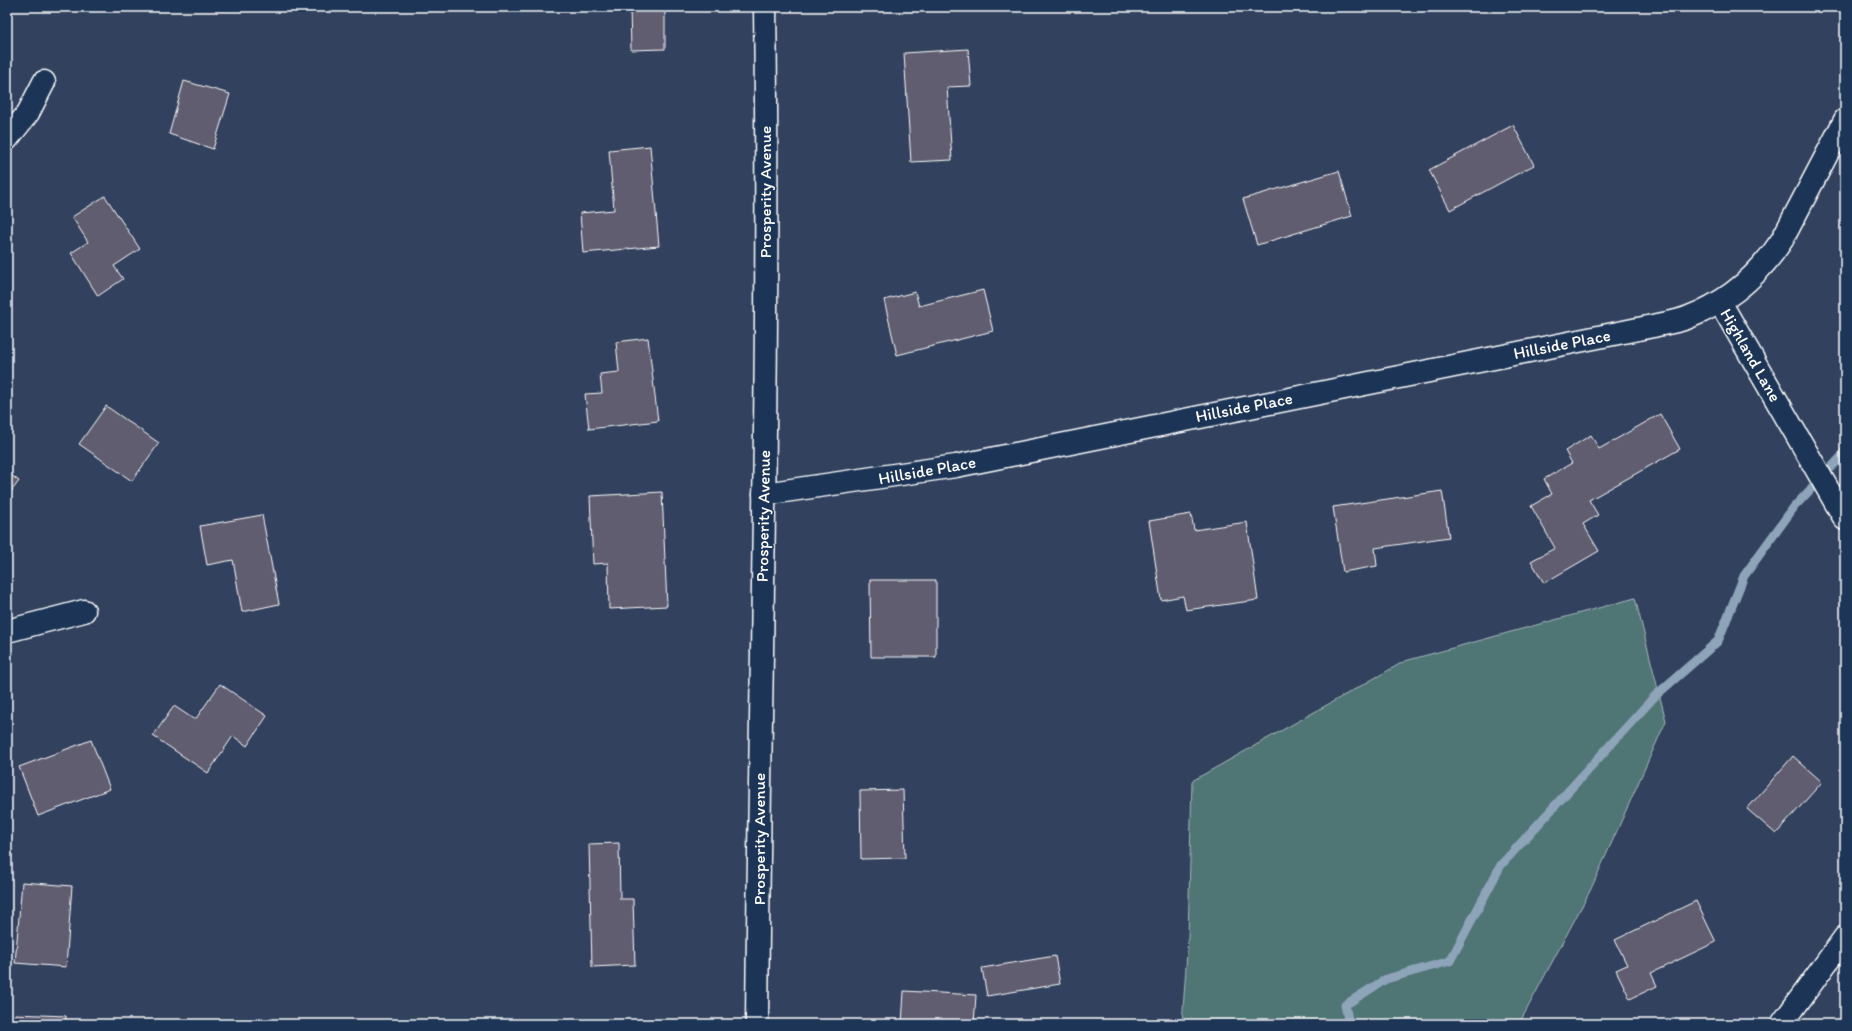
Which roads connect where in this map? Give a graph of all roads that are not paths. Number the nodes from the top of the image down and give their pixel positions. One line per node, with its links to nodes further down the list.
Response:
1 (765, 7): 6 (street, Prosperity Avenue)
2 (44, 82): 4 (street)
3 (1845, 120): 5 (street, Highland Lane)
4 (7, 139)
5 (1720, 302): 6 (street, Hillside Place); 7 (street, Highland Lane)
6 (764, 494): 11 (street, Prosperity Avenue)
7 (1845, 519)
8 (84, 611): 9 (street)
9 (7, 631)
10 (1845, 937): 12 (street)
11 (757, 1024)
12 (1782, 1024)

